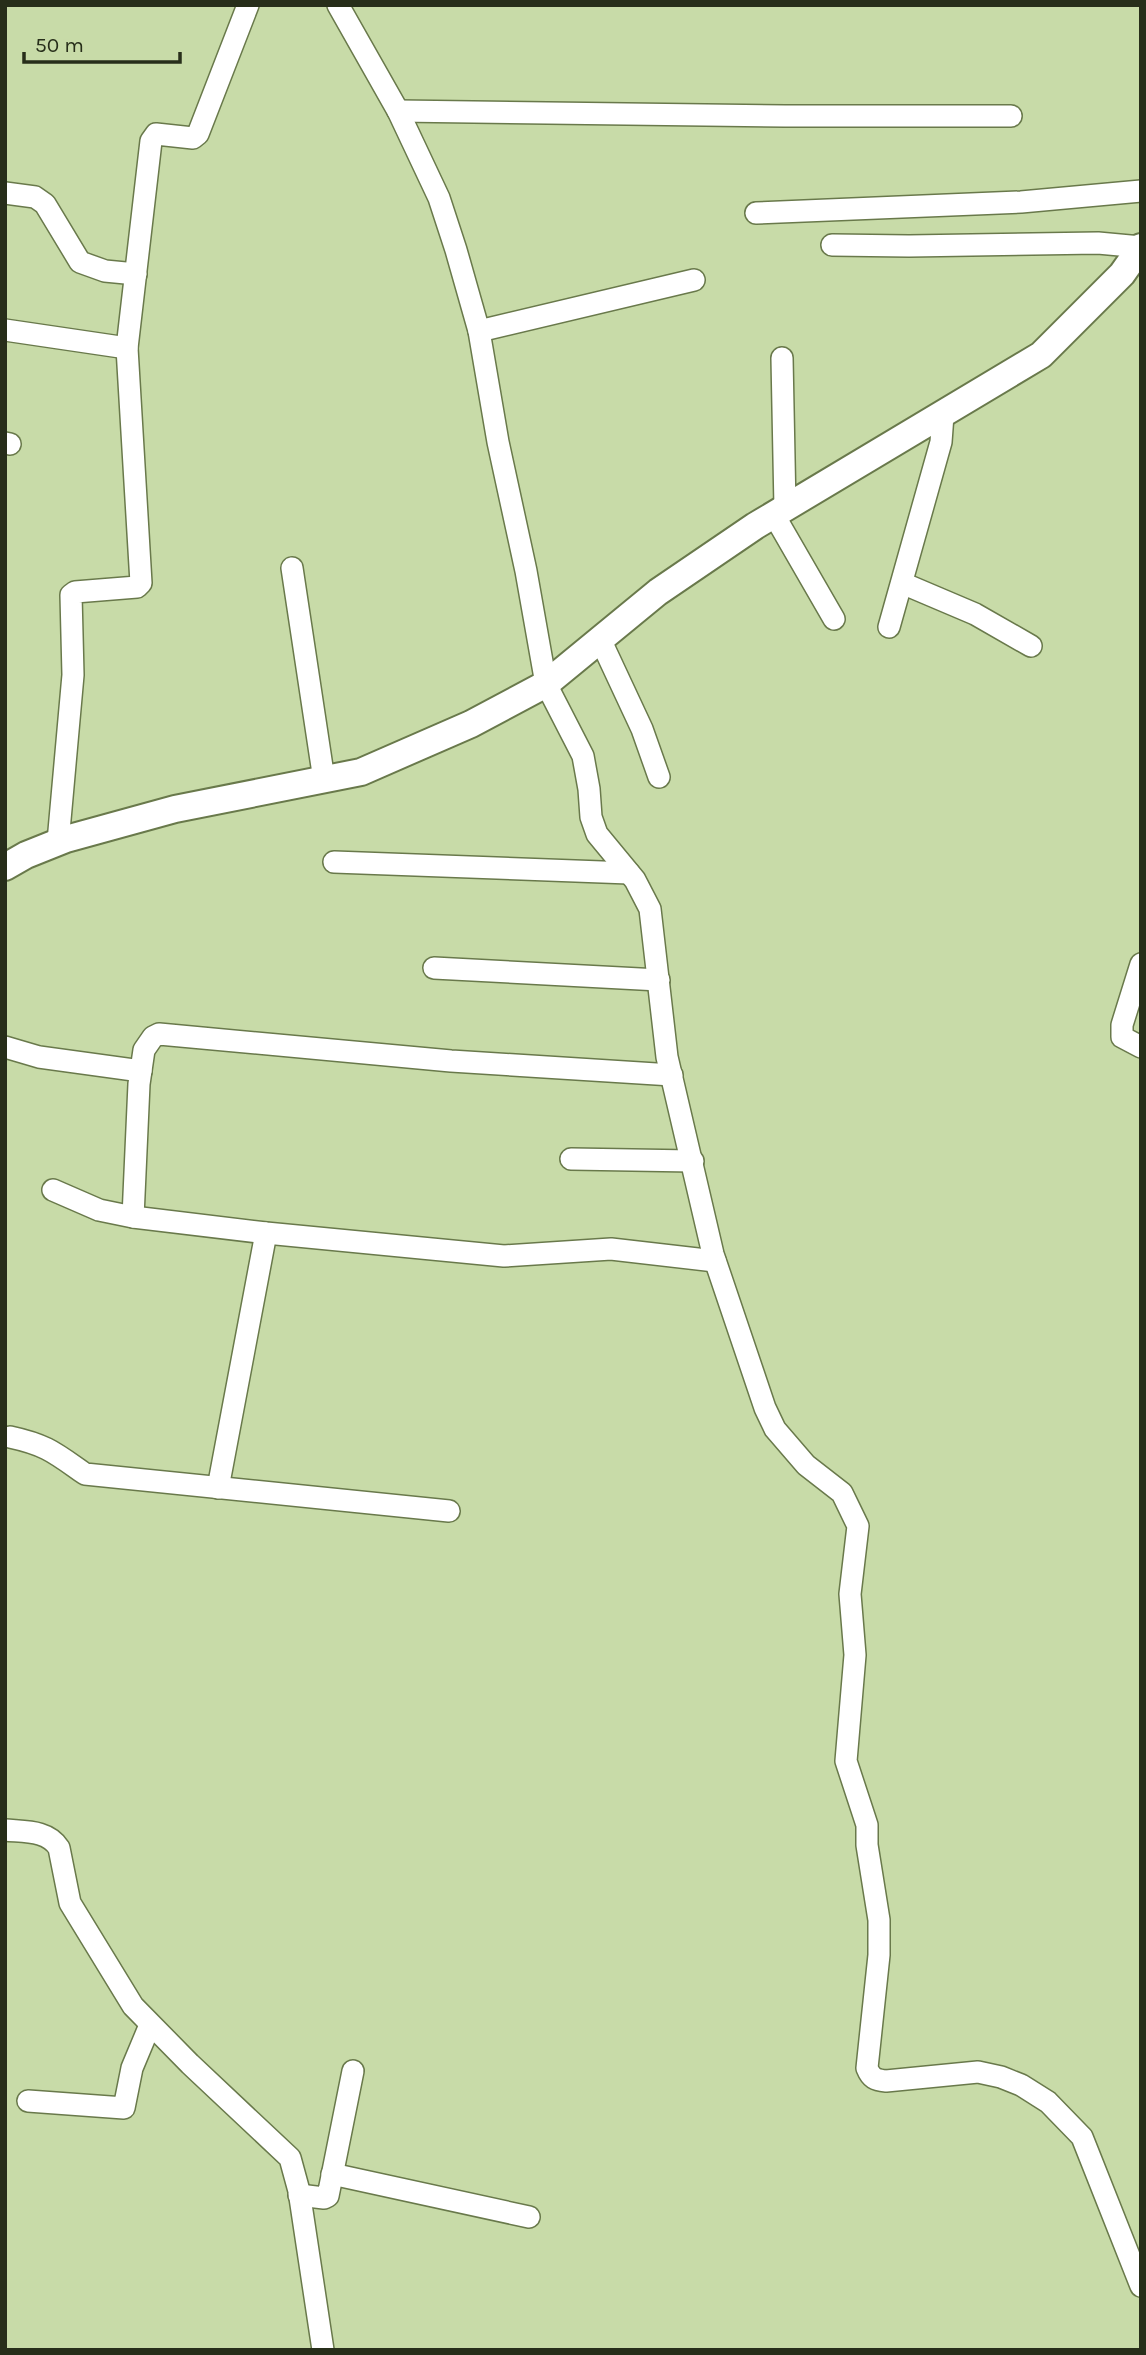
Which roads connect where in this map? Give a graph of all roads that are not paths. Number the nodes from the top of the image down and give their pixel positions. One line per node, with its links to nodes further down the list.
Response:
1 (248, 5): 10 (street)
2 (338, 5): 3 (street)
3 (398, 111): 4 (street); 13 (street)
4 (1011, 116)
5 (1141, 191): 7 (street)
6 (5, 193): 10 (street)
7 (756, 213)
8 (832, 245): 9 (street)
9 (1137, 258): 16 (street)
10 (136, 274): 14 (street)
11 (694, 280): 13 (street)
12 (5, 330): 14 (street)
13 (480, 331): 24 (street)
14 (127, 348): 27 (street)
15 (782, 358): 17 (street)
16 (943, 415): 17 (street); 19 (street)
17 (779, 512): 20 (street); 22 (street)
18 (292, 568): 26 (street)
19 (902, 583): 21 (street); 23 (street)
20 (834, 619)
21 (889, 627)
22 (600, 639): 24 (street); 25 (street)
23 (1031, 646)
24 (546, 684): 26 (street); 30 (street)
25 (659, 777)
26 (324, 780): 27 (street)
27 (58, 842): 29 (street)
28 (334, 862): 30 (street)
29 (5, 867)
30 (629, 873): 33 (street)
31 (1141, 964): 34 (street)
32 (434, 968): 33 (street)
33 (659, 980): 37 (street)
34 (1141, 1046)
35 (5, 1047): 36 (street)
36 (141, 1071): 37 (street); 41 (street)
37 (672, 1075): 39 (street)
38 (571, 1159): 39 (street)
39 (693, 1161): 43 (street)
40 (53, 1190): 41 (street)
41 (134, 1217): 42 (street)
42 (266, 1233): 43 (street); 45 (street)
43 (715, 1261): 54 (street)
44 (10, 1437): 45 (street)
45 (218, 1488): 46 (street)
46 (449, 1511)
47 (5, 1830): 48 (street)
48 (150, 2025): 50 (street); 52 (street)
49 (353, 2071): 51 (street)
50 (28, 2101)
51 (332, 2174): 52 (street); 53 (street)
52 (299, 2196): 55 (street)
53 (529, 2217)
54 (1141, 2286)
55 (323, 2350)

